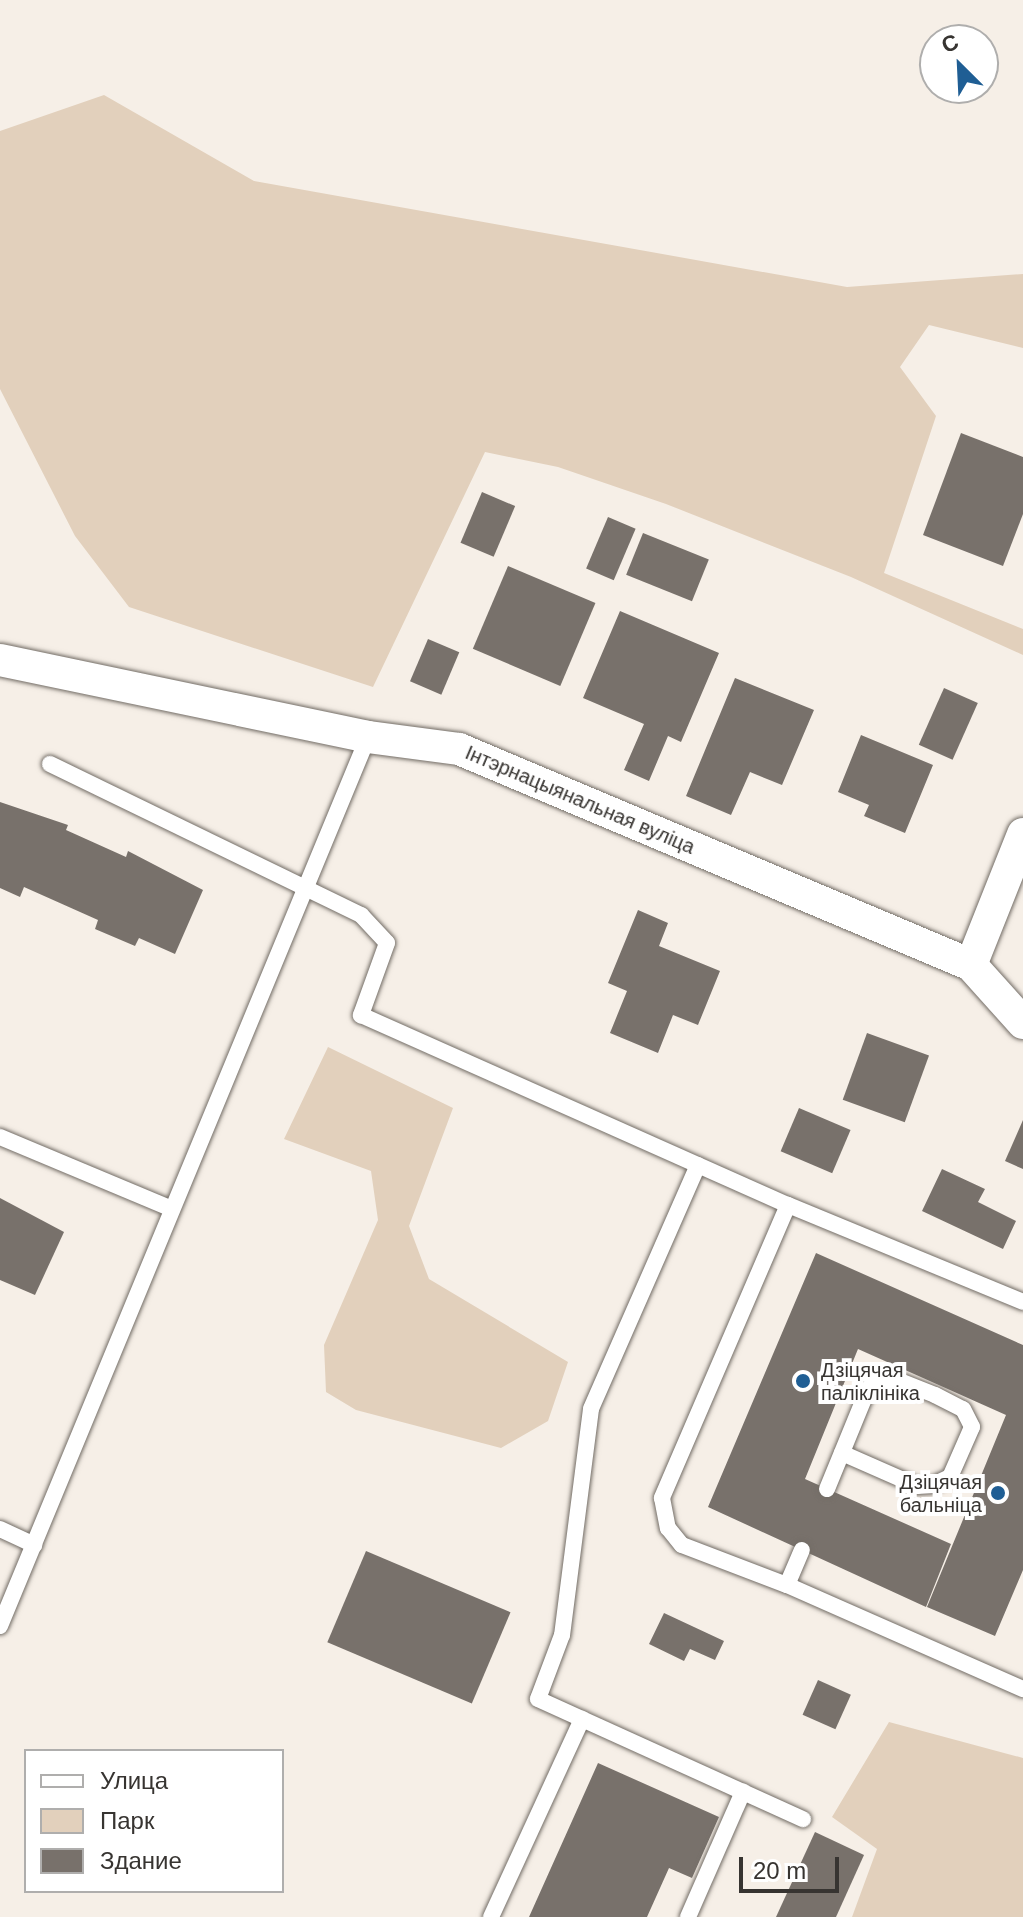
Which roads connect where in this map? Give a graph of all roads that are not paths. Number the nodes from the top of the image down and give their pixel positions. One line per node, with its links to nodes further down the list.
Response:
1 (0, 660): 2 (street, Інтэрнацыянальная вуліца)
2 (368, 737): 5 (lane); 6 (street, Інтэрнацыянальная вуліца)
3 (50, 764): 5 (lane)
4 (1023, 834): 6 (street)
5 (308, 885): 9 (lane); 11 (lane)
6 (971, 965): 7 (street, Інтэрнацыянальная вуліца)
7 (1023, 1023)
8 (0, 1137): 11 (lane)
9 (698, 1165): 10 (lane); 21 (lane)
10 (788, 1205): 12 (lane); 18 (lane)
11 (172, 1209): 16 (lane)
12 (1023, 1302)
13 (842, 1453): 13 (lane); 14 (lane)
14 (827, 1489)
15 (0, 1529): 16 (lane)
16 (34, 1545): 19 (lane)
17 (802, 1550): 18 (lane)
18 (787, 1585): 20 (lane)
19 (0, 1626)
20 (1023, 1689)
21 (582, 1719): 22 (lane); 24 (lane)
22 (743, 1792): 23 (lane); 25 (lane)
23 (803, 1819)
24 (491, 1917)
25 (688, 1917)

